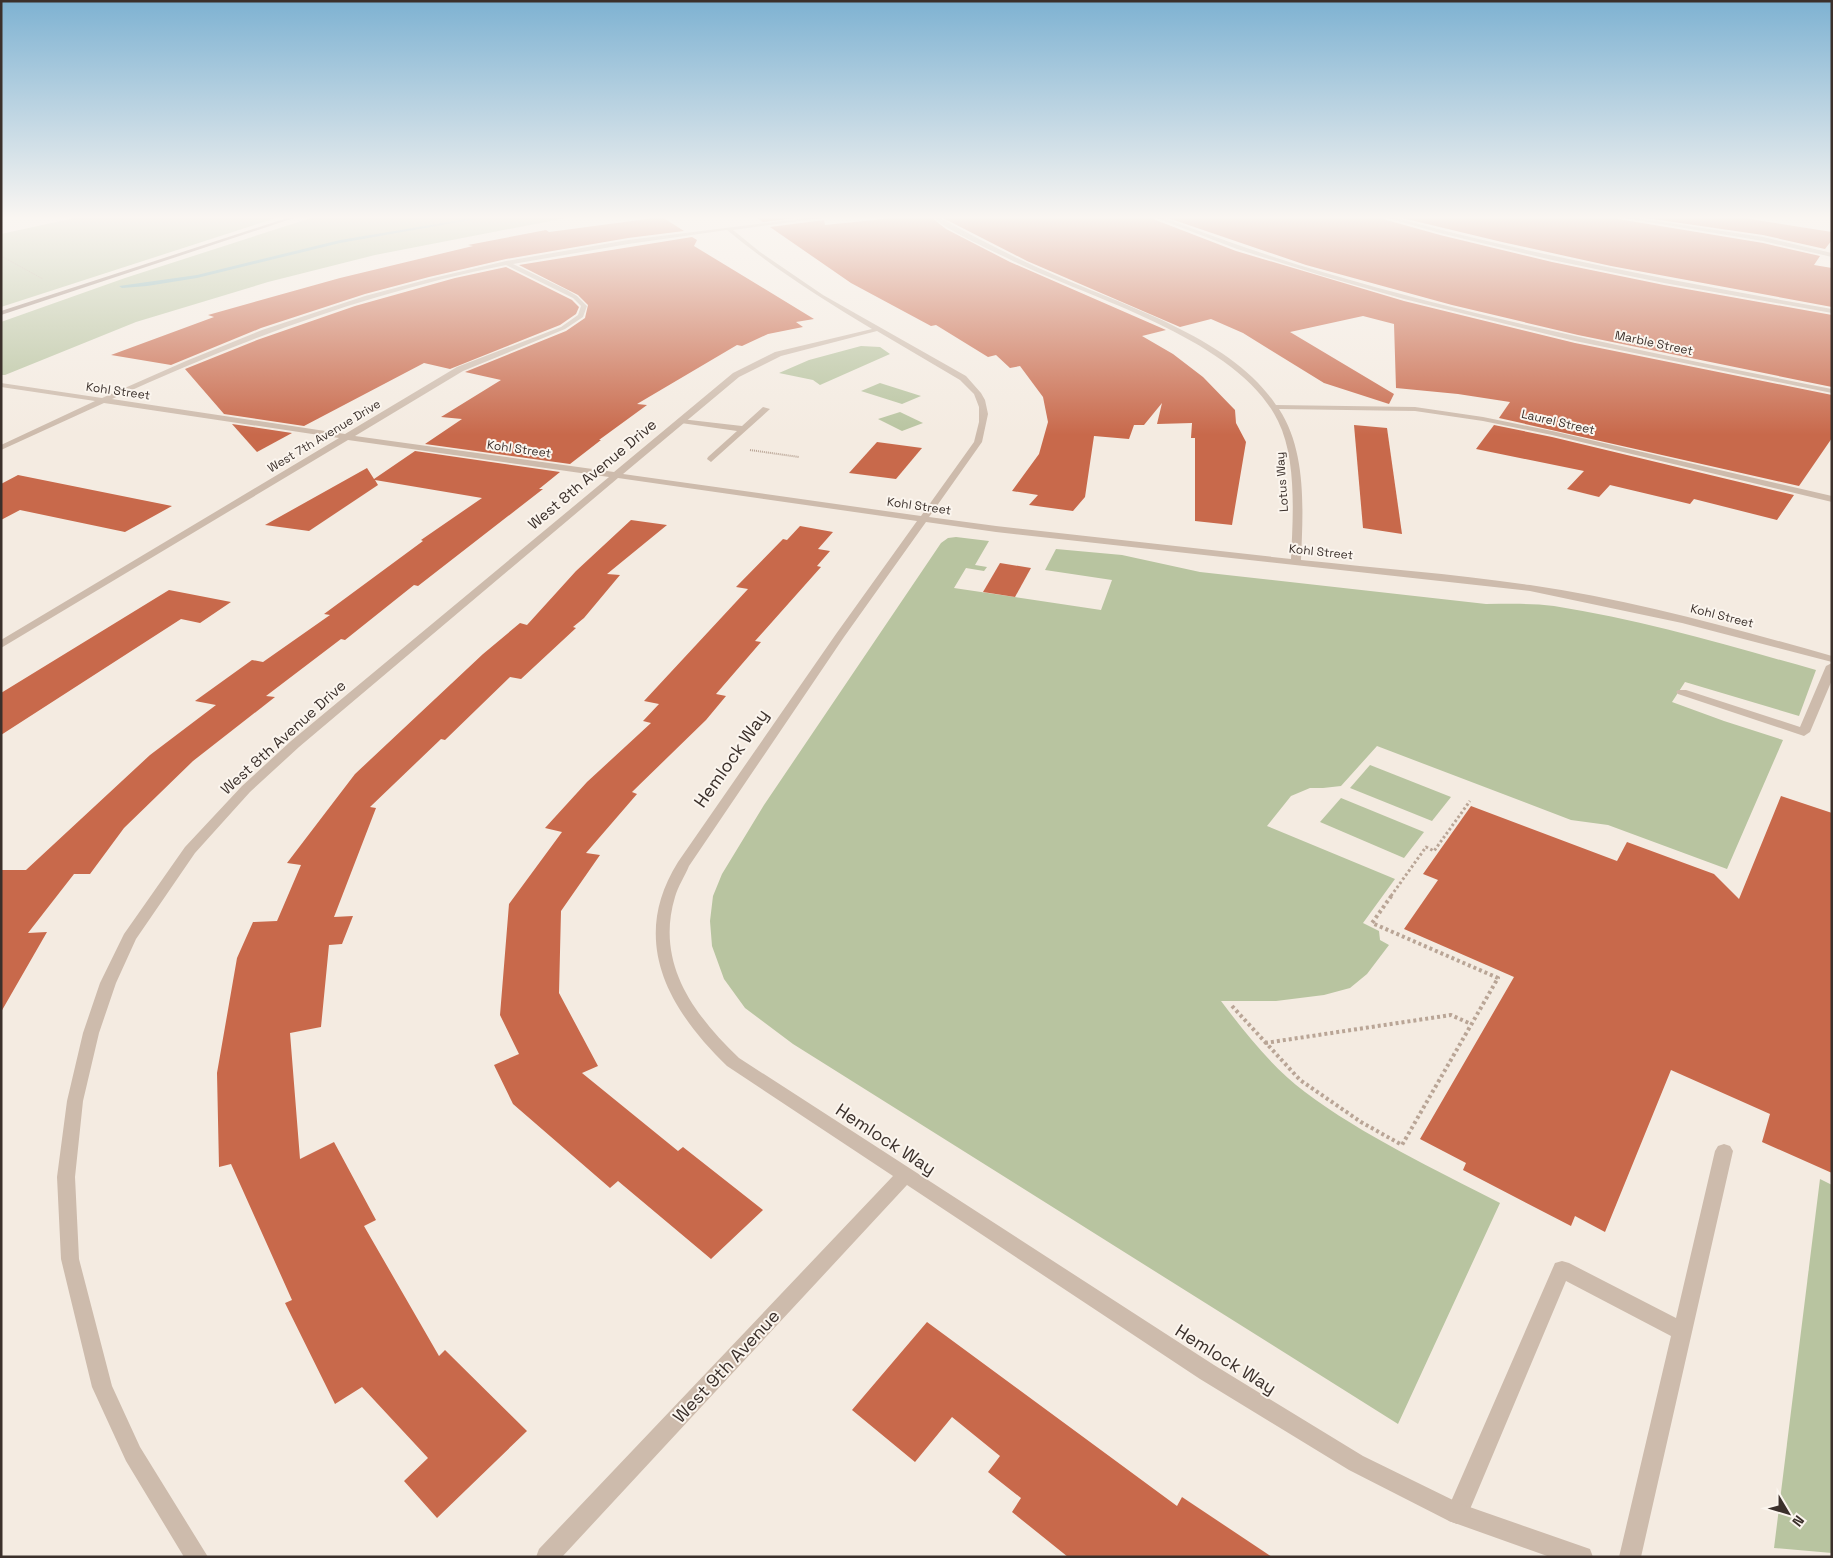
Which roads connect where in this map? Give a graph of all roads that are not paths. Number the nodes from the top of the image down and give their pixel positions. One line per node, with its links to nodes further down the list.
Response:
1 (71, 290): 9 (main road)
2 (395, 290): 13 (street)
3 (560, 290): 18 (street, West 7th Avenue Drive)
4 (813, 290): 10 (street, Hemlock Way)
5 (1084, 290): 14 (street, Lotus Way)
6 (1381, 290): 12 (street, Marble Street)
7 (1717, 290): 8 (street)
8 (1832, 311)
9 (1, 313)
10 (879, 329): 16 (street, West 8th Avenue Drive); 23 (street, Hemlock Way)
11 (1, 385): 13 (street, Kohl Street)
12 (1832, 391)
13 (102, 402): 18 (street, Kohl Street); 19 (street)
14 (1274, 407): 22 (street, Laurel Street); 24 (street, Lotus Way)
15 (766, 409): 17 (street)
16 (681, 421): 17 (street); 21 (street, West 8th Avenue Drive)
17 (744, 428): 20 (street)
18 (346, 437): 21 (street, Kohl Street); 25 (street, West 7th Avenue Drive)
19 (1, 448)
20 (711, 459)
21 (615, 476): 23 (street, Kohl Street); 33 (street, West 8th Avenue Drive)
22 (1832, 499)
23 (923, 519): 24 (street, Kohl Street); 30 (street, Hemlock Way)
24 (1296, 562): 26 (street, Kohl Street)
25 (1, 645)
26 (1832, 659)
27 (1832, 666): 28 (street)
28 (1682, 692)
29 (1724, 1151): 31 (street)
30 (904, 1176): 32 (street, Hemlock Way); 34 (street, West 9th Avenue)
31 (1683, 1332): 32 (street); 36 (street)
32 (1457, 1513): 35 (street, Hemlock Way)
33 (197, 1557)
34 (547, 1557)
35 (1582, 1557)
36 (1630, 1557)

